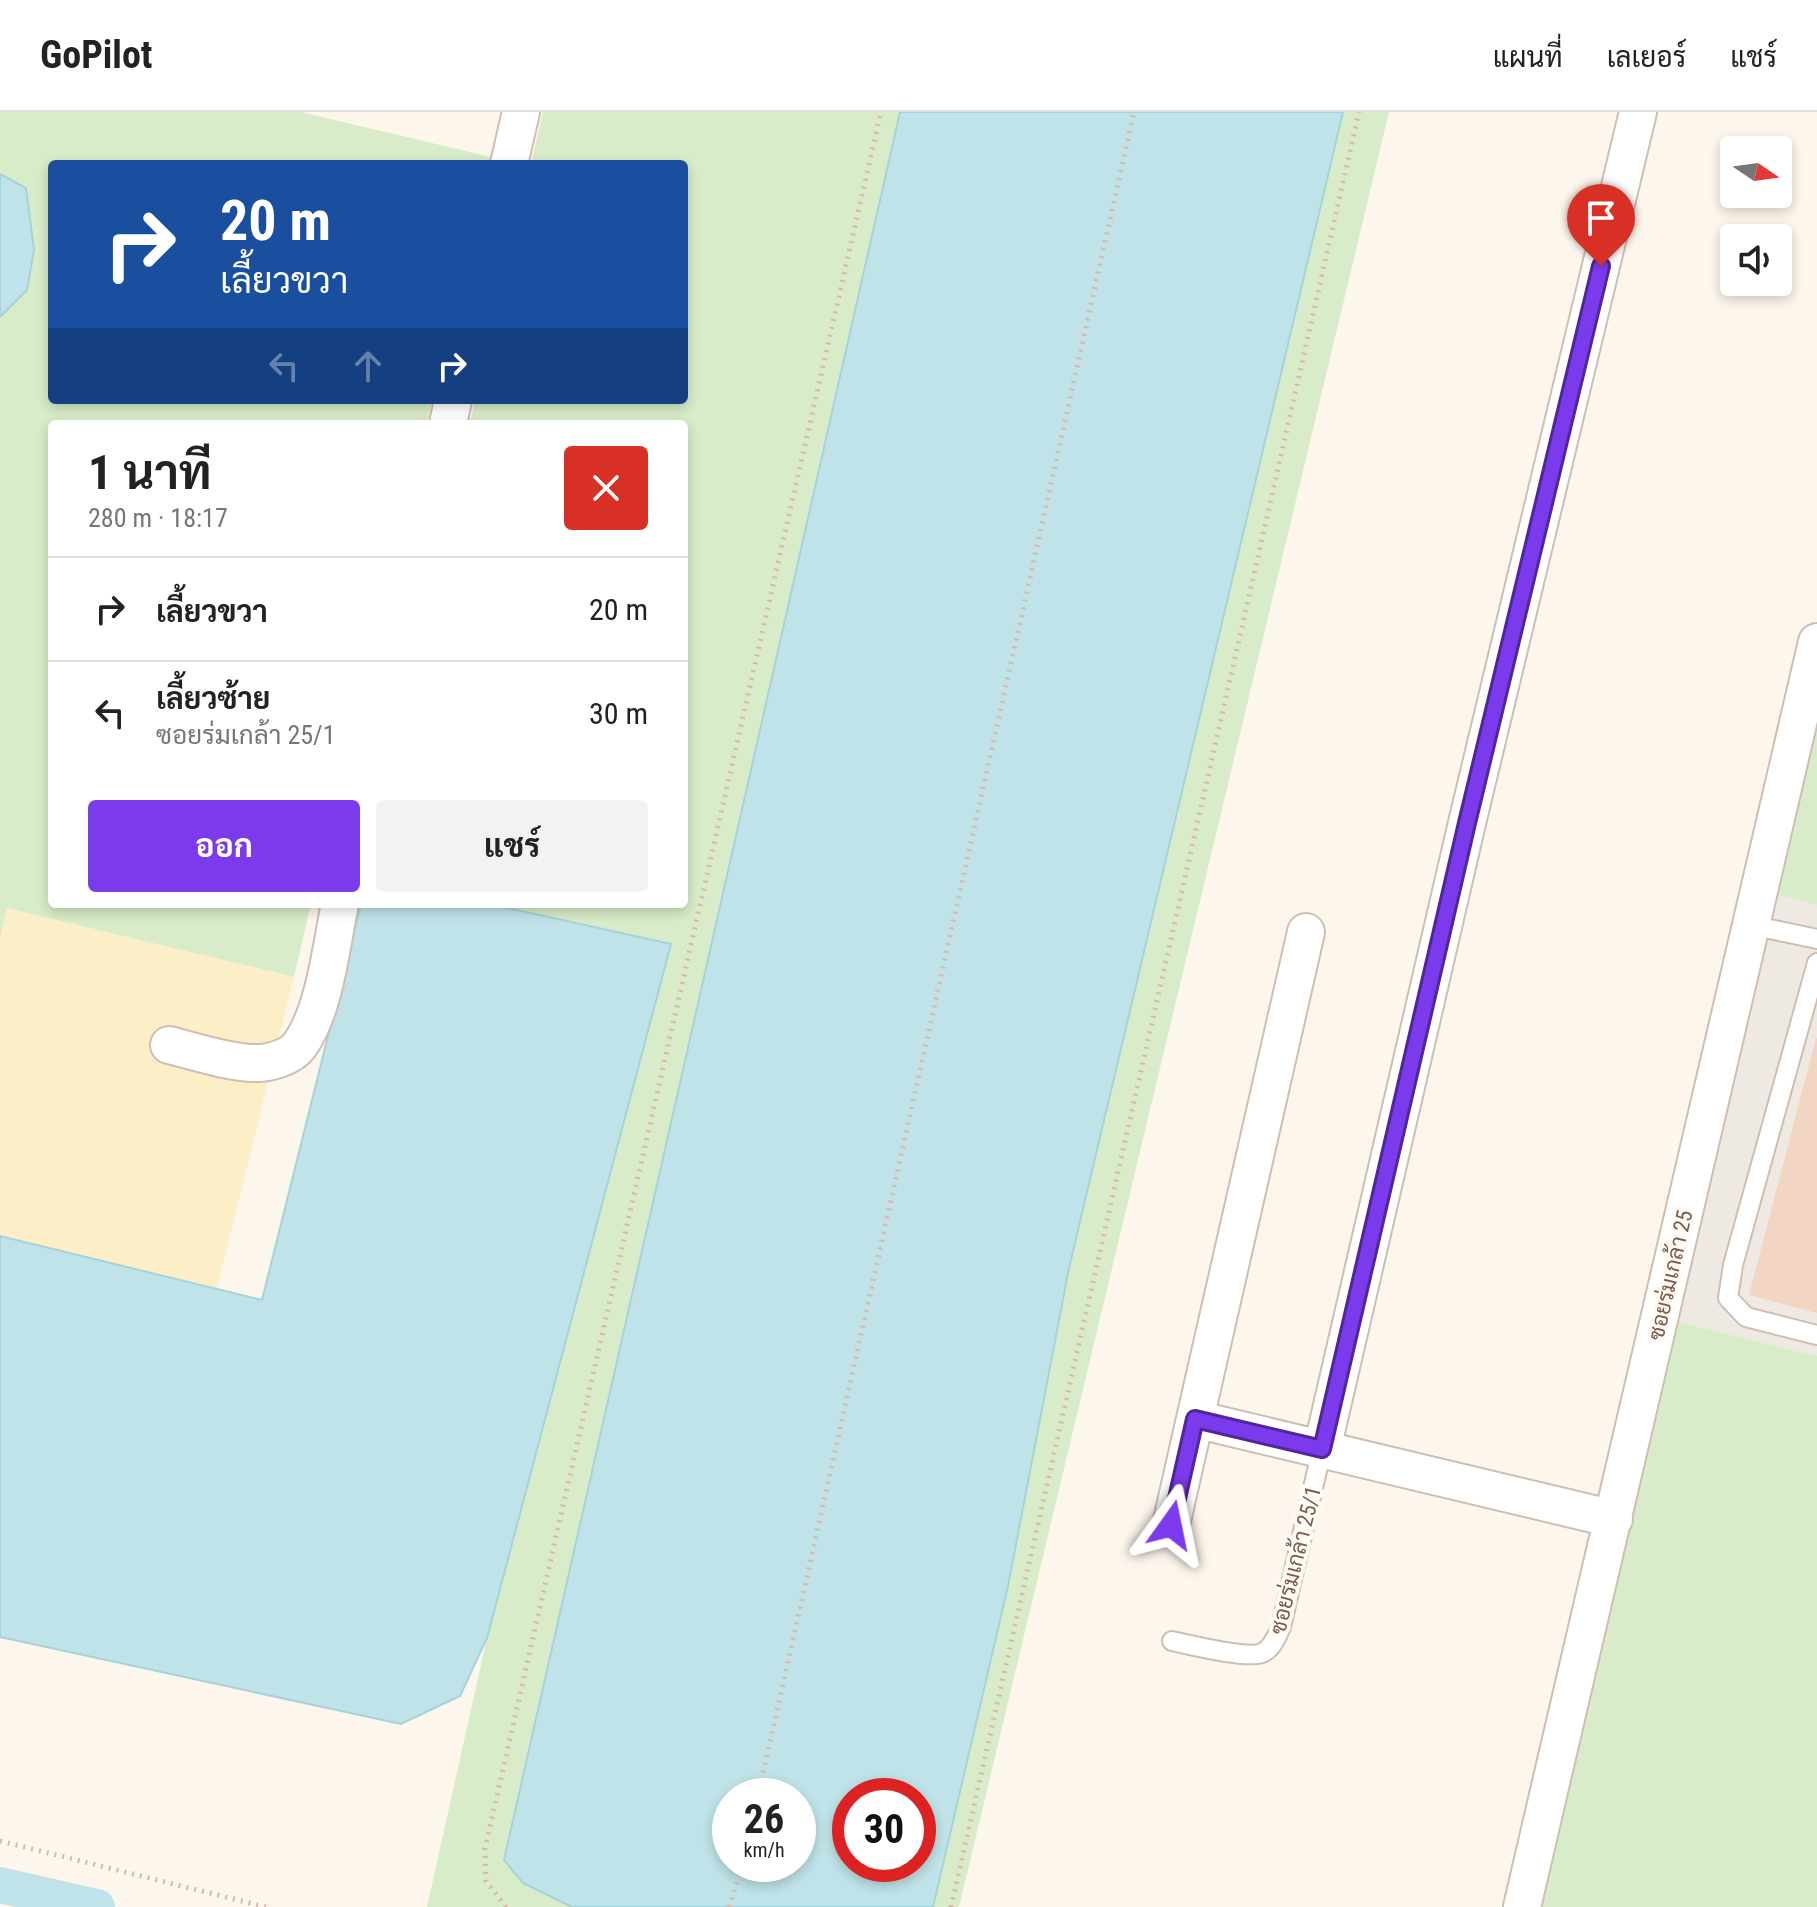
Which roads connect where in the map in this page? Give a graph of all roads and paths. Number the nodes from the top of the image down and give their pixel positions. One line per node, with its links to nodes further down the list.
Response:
1 (521, 112): 6 (street)
2 (881, 112): 24 (path)
3 (1134, 112): 20 (path)
4 (1359, 112): 26 (path)
5 (1638, 112): 16 (street, ซอยร่มเกล้า 25/1)
6 (510, 160)
7 (1817, 642): 9 (street, ซอยร่มเกล้า 25)
8 (339, 908): 13 (street)
9 (1751, 925): 11 (lane); 17 (street, ซอยร่มเกล้า 25)
10 (1306, 932): 15 (street)
11 (1817, 939)
12 (1817, 963): 14 (lane)
13 (169, 1045)
14 (1817, 1335)
15 (1195, 1419): 16 (street); 18 (street)
16 (1322, 1449): 17 (street); 19 (lane, ซอยร่มเกล้า 25/1)
17 (1614, 1519): 27 (street, ซอยร่มเกล้า 25)
18 (1171, 1525)
19 (1172, 1641)
20 (762, 1778)
21 (0, 1841): 23 (path)
22 (737, 1882): 25 (path)
23 (266, 1907)
24 (506, 1907)
25 (729, 1907)
26 (951, 1907)
27 (1522, 1907)

